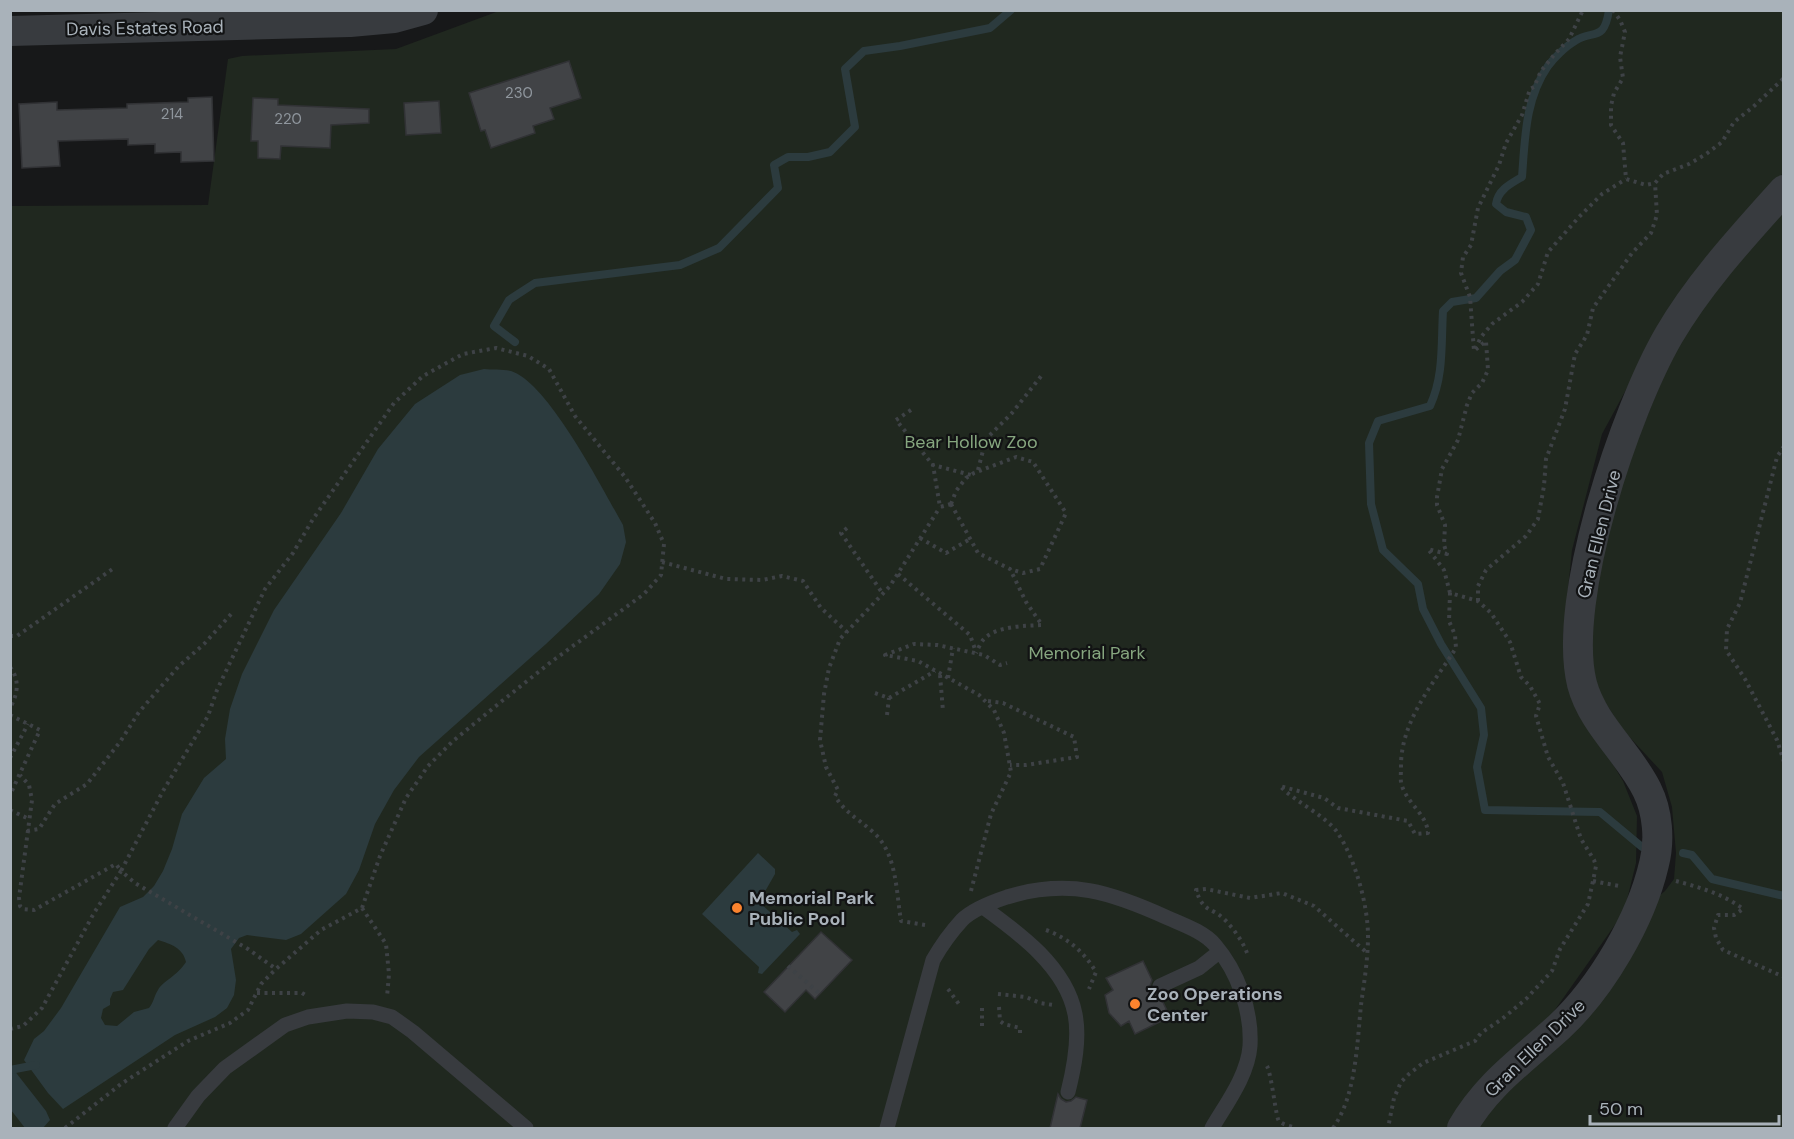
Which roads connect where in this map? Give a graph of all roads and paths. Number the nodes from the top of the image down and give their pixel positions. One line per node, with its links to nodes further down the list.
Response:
1 (423, 10): 4 (street, Davis Estates Road)
2 (1583, 10): 9 (path)
3 (1613, 10): 6 (path)
4 (10, 31)
5 (1784, 78): 7 (path)
6 (1626, 179): 7 (path); 9 (path)
7 (1655, 183): 27 (path)
8 (1784, 190): 92 (street, Gran Ellen Drive)
9 (1474, 351): 25 (path)
10 (1042, 375): 14 (path)
11 (911, 410): 13 (path)
12 (1784, 446): 47 (path)
13 (933, 465): 15 (path); 17 (path)
14 (978, 471): 15 (path); 23 (path)
15 (971, 475): 16 (path)
16 (951, 504): 17 (path); 20 (path)
17 (940, 507): 19 (path)
18 (847, 528): 26 (path)
19 (920, 538): 20 (path); 24 (path)
20 (970, 539): 23 (path)
21 (662, 562): 29 (path); 54 (path); 60 (path)
22 (114, 567): 30 (path)
23 (1010, 569): 32 (path)
24 (898, 574): 26 (path); 32 (path)
25 (1450, 593): 27 (path); 63 (path)
26 (883, 594): 29 (path)
27 (1478, 601): 56 (path)
28 (233, 612): 53 (path)
29 (847, 632): 61 (path)
30 (10, 636)
31 (952, 648): 32 (path); 35 (path); 37 (path)
32 (976, 653): 33 (path)
33 (1007, 663)
34 (10, 667): 41 (path)
35 (935, 671): 36 (path); 39 (path)
36 (940, 675): 37 (path); 42 (path)
37 (948, 678): 40 (path)
38 (875, 693): 39 (path)
39 (889, 698): 44 (path)
40 (986, 701): 48 (path); 48 (path)
41 (10, 708)
42 (943, 711)
43 (10, 715): 45 (path)
44 (887, 715)
45 (28, 724): 46 (path); 49 (path)
46 (10, 758)
47 (1784, 762)
48 (1010, 765): 58 (path)
49 (20, 775): 50 (path); 52 (path)
50 (10, 795)
51 (10, 810): 52 (path)
52 (29, 819): 53 (path)
53 (27, 831): 54 (path)
54 (121, 871): 65 (path); 80 (path)
55 (1669, 879): 66 (path)
56 (1593, 881): 57 (path); 91 (path)
57 (1604, 884)
58 (969, 897)
59 (983, 907): 62 (lane); 73 (lane); 87 (lane)
60 (362, 908): 65 (path); 78 (path)
61 (925, 925)
62 (1219, 952): 67 (lane); 70 (lane)
63 (1366, 953): 70 (path); 90 (path)
64 (788, 966): 71 (path)
65 (276, 969): 69 (path)
66 (1784, 978)
67 (1160, 986)
68 (948, 989): 74 (path)
69 (257, 993): 77 (path); 84 (path)
70 (1242, 993): 88 (lane)
71 (820, 994)
72 (998, 994): 73 (path)
73 (1070, 998): 83 (lane)
74 (961, 1007)
75 (982, 1007): 79 (path)
76 (999, 1007): 81 (path)
77 (323, 1015): 78 (lane); 85 (lane)
78 (384, 1015): 86 (lane)
79 (982, 1026)
80 (10, 1029)
81 (1020, 1036)
82 (1264, 1059): 89 (path)
83 (1068, 1092)
84 (65, 1128)
85 (175, 1128)
86 (526, 1128)
87 (887, 1128)
88 (1212, 1128)
89 (1296, 1128)
90 (1333, 1128)
91 (1388, 1128)
92 (1462, 1128)

